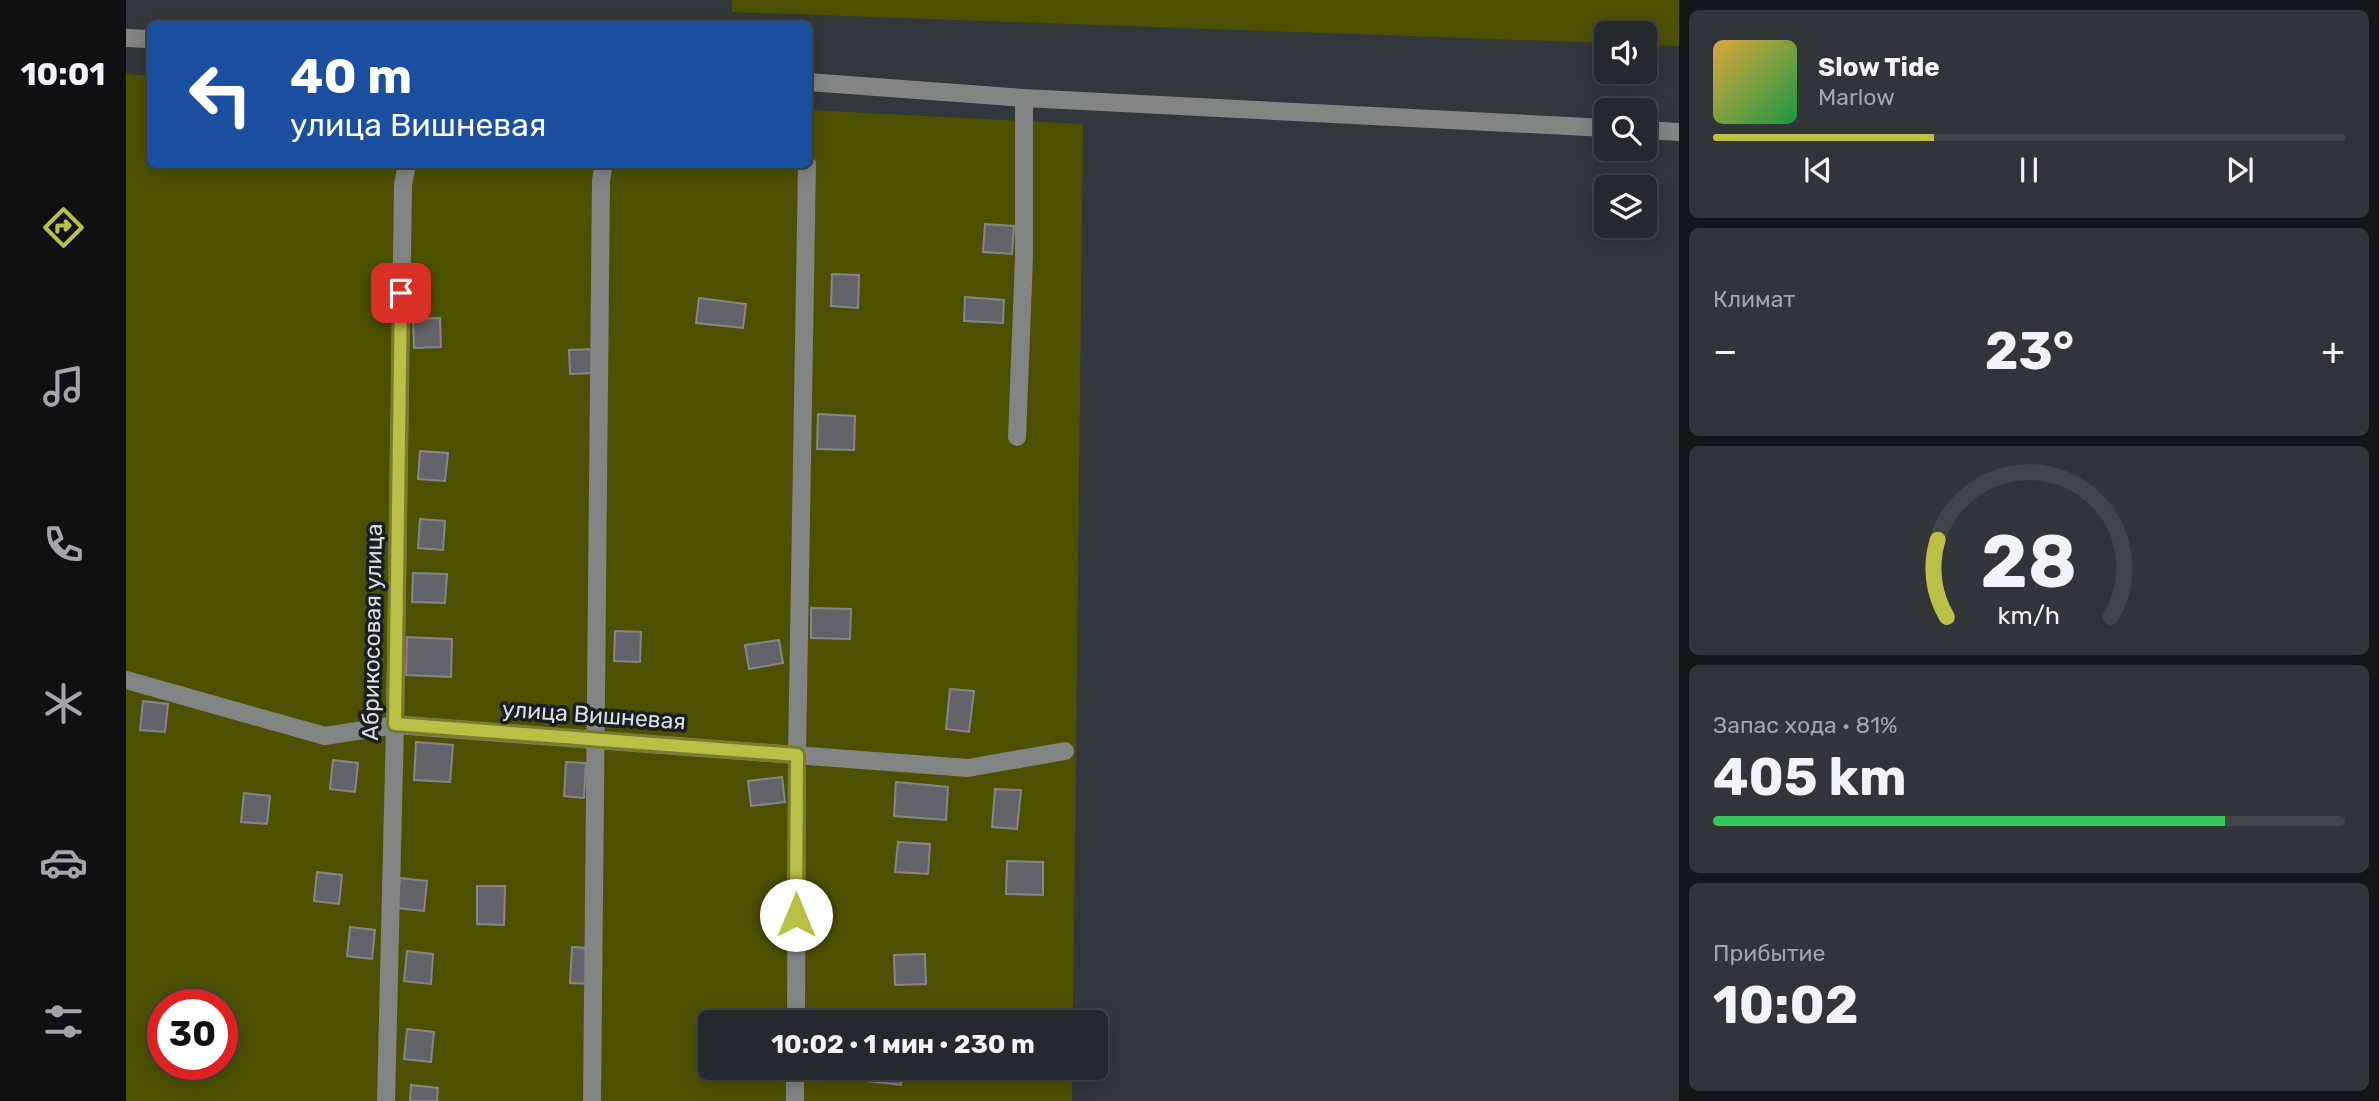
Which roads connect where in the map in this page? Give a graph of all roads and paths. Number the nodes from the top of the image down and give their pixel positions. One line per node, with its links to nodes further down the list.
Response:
1 (126, 38): 2 (street)
2 (147, 39)
3 (812, 82): 4 (street)
4 (1024, 98): 5 (street); 11 (street)
5 (1594, 127)
6 (1657, 131): 7 (street)
7 (1679, 132)
8 (406, 168): 13 (street, Абрикосовая улица)
9 (603, 168): 14 (street)
10 (807, 168): 16 (street)
11 (1017, 437)
12 (126, 680): 13 (street, улица Вишневая)
13 (395, 724): 14 (street, улица Вишневая); 19 (street, Абрикосовая улица)
14 (595, 740): 16 (street, улица Вишневая); 20 (street)
15 (1065, 751): 16 (street, улица Вишневая)
16 (797, 755): 17 (street)
17 (796, 1010)
18 (795, 1080): 21 (street)
19 (386, 1101)
20 (592, 1101)
21 (795, 1101)

